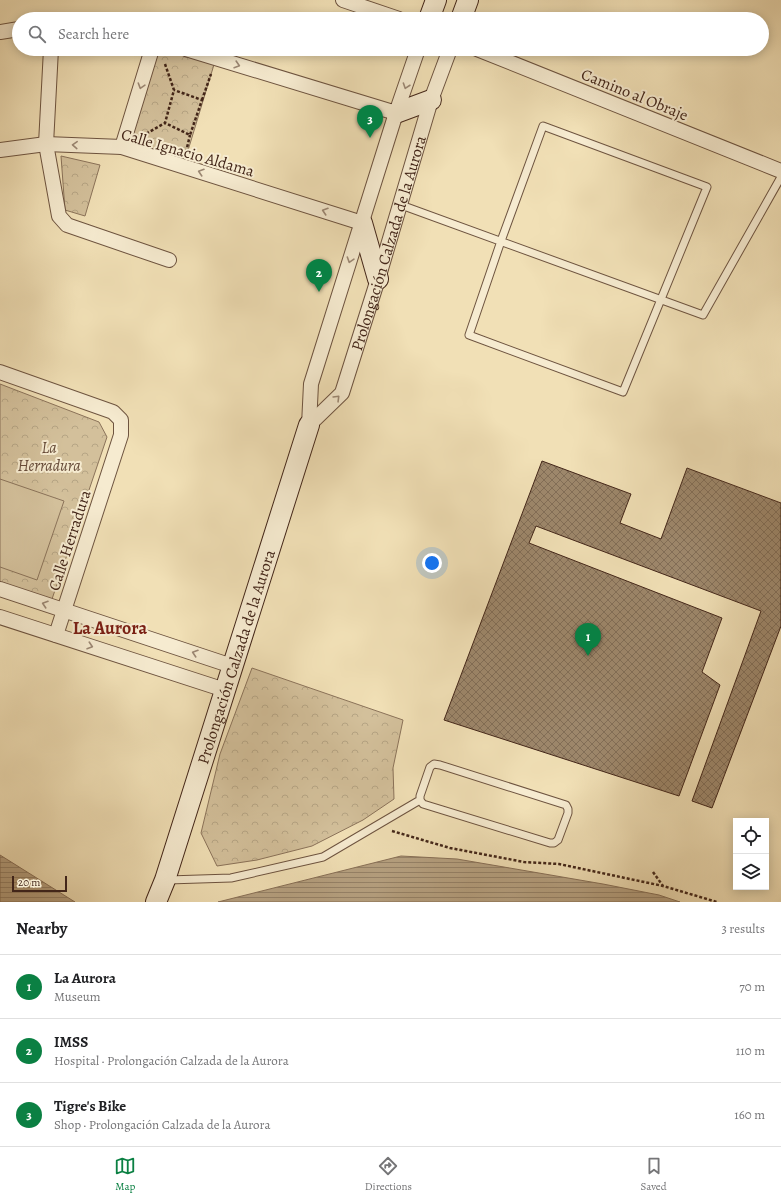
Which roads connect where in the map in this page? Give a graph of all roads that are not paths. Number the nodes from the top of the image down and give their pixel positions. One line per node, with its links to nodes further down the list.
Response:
1 (343, 0): 5 (street)
2 (436, 0): 6 (main road)
3 (455, 0): 7 (main road)
4 (468, 0): 8 (main road)
5 (378, 12)
6 (432, 12)
7 (451, 12)
8 (464, 12)
9 (12, 30): 10 (street)
10 (0, 32)
11 (51, 56): 19 (street)
12 (150, 56): 20 (street, one-way to 20)
13 (209, 56): 18 (street, one-way to 18)
14 (416, 56): 18 (street, Prolongación Calzada de la Aurora, one-way to 18)
15 (447, 56): 17 (street, Prolongación Calzada de la Aurora)
16 (494, 56): 22 (street, Camino al Obraje)
17 (431, 100): 18 (main road); 24 (street, Prolongación Calzada de la Aurora)
18 (396, 113): 25 (street, Prolongación Calzada de la Aurora)
19 (46, 144): 20 (street, Calle Ignacio Aldama, one-way to 19); 21 (street, Calle Ignacio Aldama); 27 (street)
20 (122, 147): 25 (street, Calle Ignacio Aldama, one-way to 20)
21 (0, 150)
22 (781, 171)
23 (781, 177): 29 (lane)
24 (401, 205): 26 (lane); 28 (street, Prolongación Calzada de la Aurora)
25 (362, 223): 28 (main road); 31 (street, Prolongación Calzada de la Aurora, one-way to 31)
26 (501, 241): 29 (lane); 29 (lane); 29 (lane)
27 (169, 260)
28 (378, 279): 31 (street, Prolongación Calzada de la Aurora, one-way to 28)
29 (661, 299)
30 (0, 372): 33 (street, Calle Herradura)
31 (309, 425): 36 (main road, Prolongación Calzada de la Aurora)
32 (0, 589): 33 (street, one-way to 32)
33 (64, 610): 35 (street, Calle Herradura); 36 (street, one-way to 33)
34 (0, 617): 35 (street)
35 (56, 635): 37 (street, one-way to 37)
36 (232, 666): 37 (main road, Prolongación Calzada de la Aurora)
37 (225, 690): 39 (main road, Prolongación Calzada de la Aurora)
38 (420, 800): 38 (lane); 39 (lane)
39 (161, 890)

